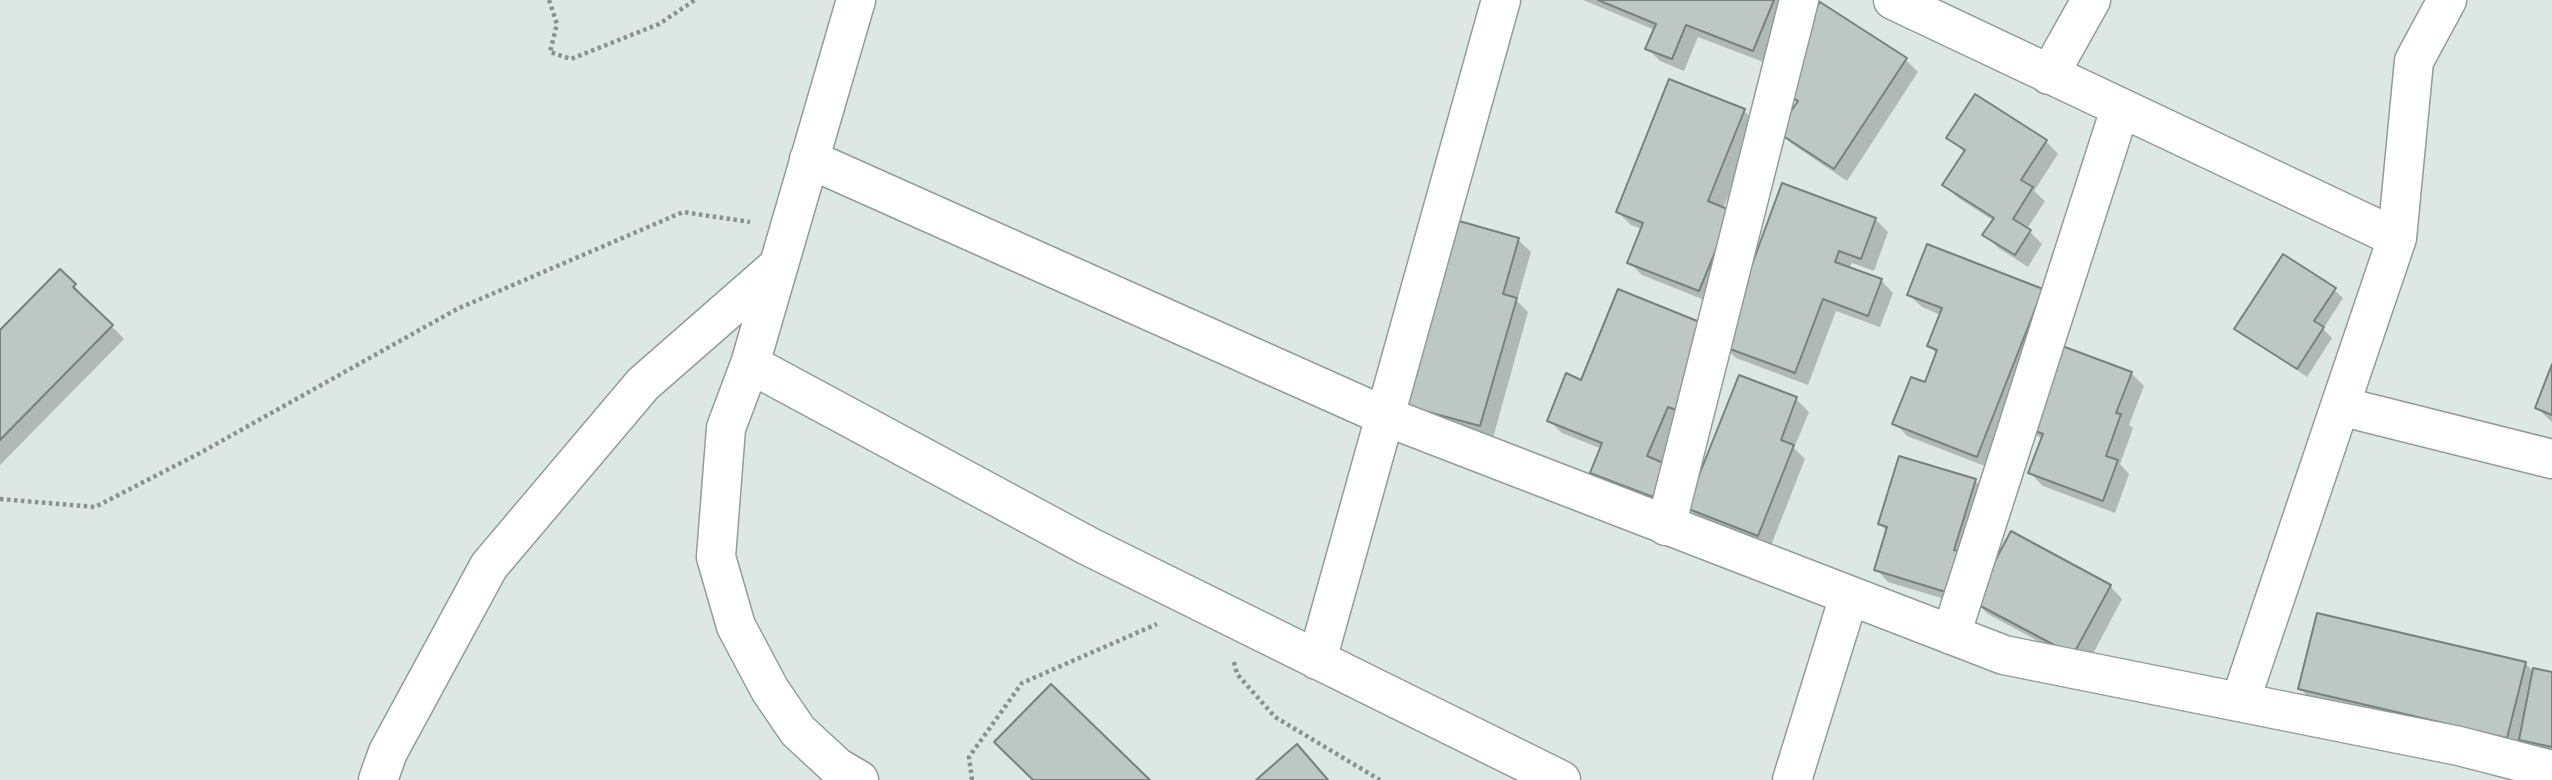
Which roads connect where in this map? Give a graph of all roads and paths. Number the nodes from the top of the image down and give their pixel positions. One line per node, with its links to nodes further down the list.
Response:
1 (550, 0): 2 (path)
2 (695, 0)
3 (856, 0): 11 (street)
4 (1501, 0): 17 (street)
5 (1799, 0): 20 (street)
6 (1893, 0): 9 (street)
7 (2091, 0): 9 (street)
8 (2447, 0): 13 (street)
9 (2049, 75): 10 (street)
10 (2120, 108): 13 (street); 23 (street)
11 (809, 159): 12 (street); 17 (street)
12 (789, 227): 14 (street); 19 (path)
13 (2397, 238): 16 (street)
14 (779, 265): 15 (street); 27 (street)
15 (750, 364): 22 (street); 28 (street)
16 (2340, 406): 18 (street); 25 (street)
17 (1387, 417): 20 (street); 24 (street)
18 (2552, 459)
19 (0, 499)
20 (1665, 526): 21 (street)
21 (1849, 596): 23 (street); 32 (street)
22 (1212, 607): 24 (street); 29 (path); 30 (path)
23 (1951, 635): 25 (street)
24 (1317, 660): 31 (street)
25 (2239, 702): 26 (street)
26 (2552, 770)
27 (378, 780)
28 (859, 780)
29 (972, 780)
30 (1380, 780)
31 (1561, 780)
32 (1792, 780)

